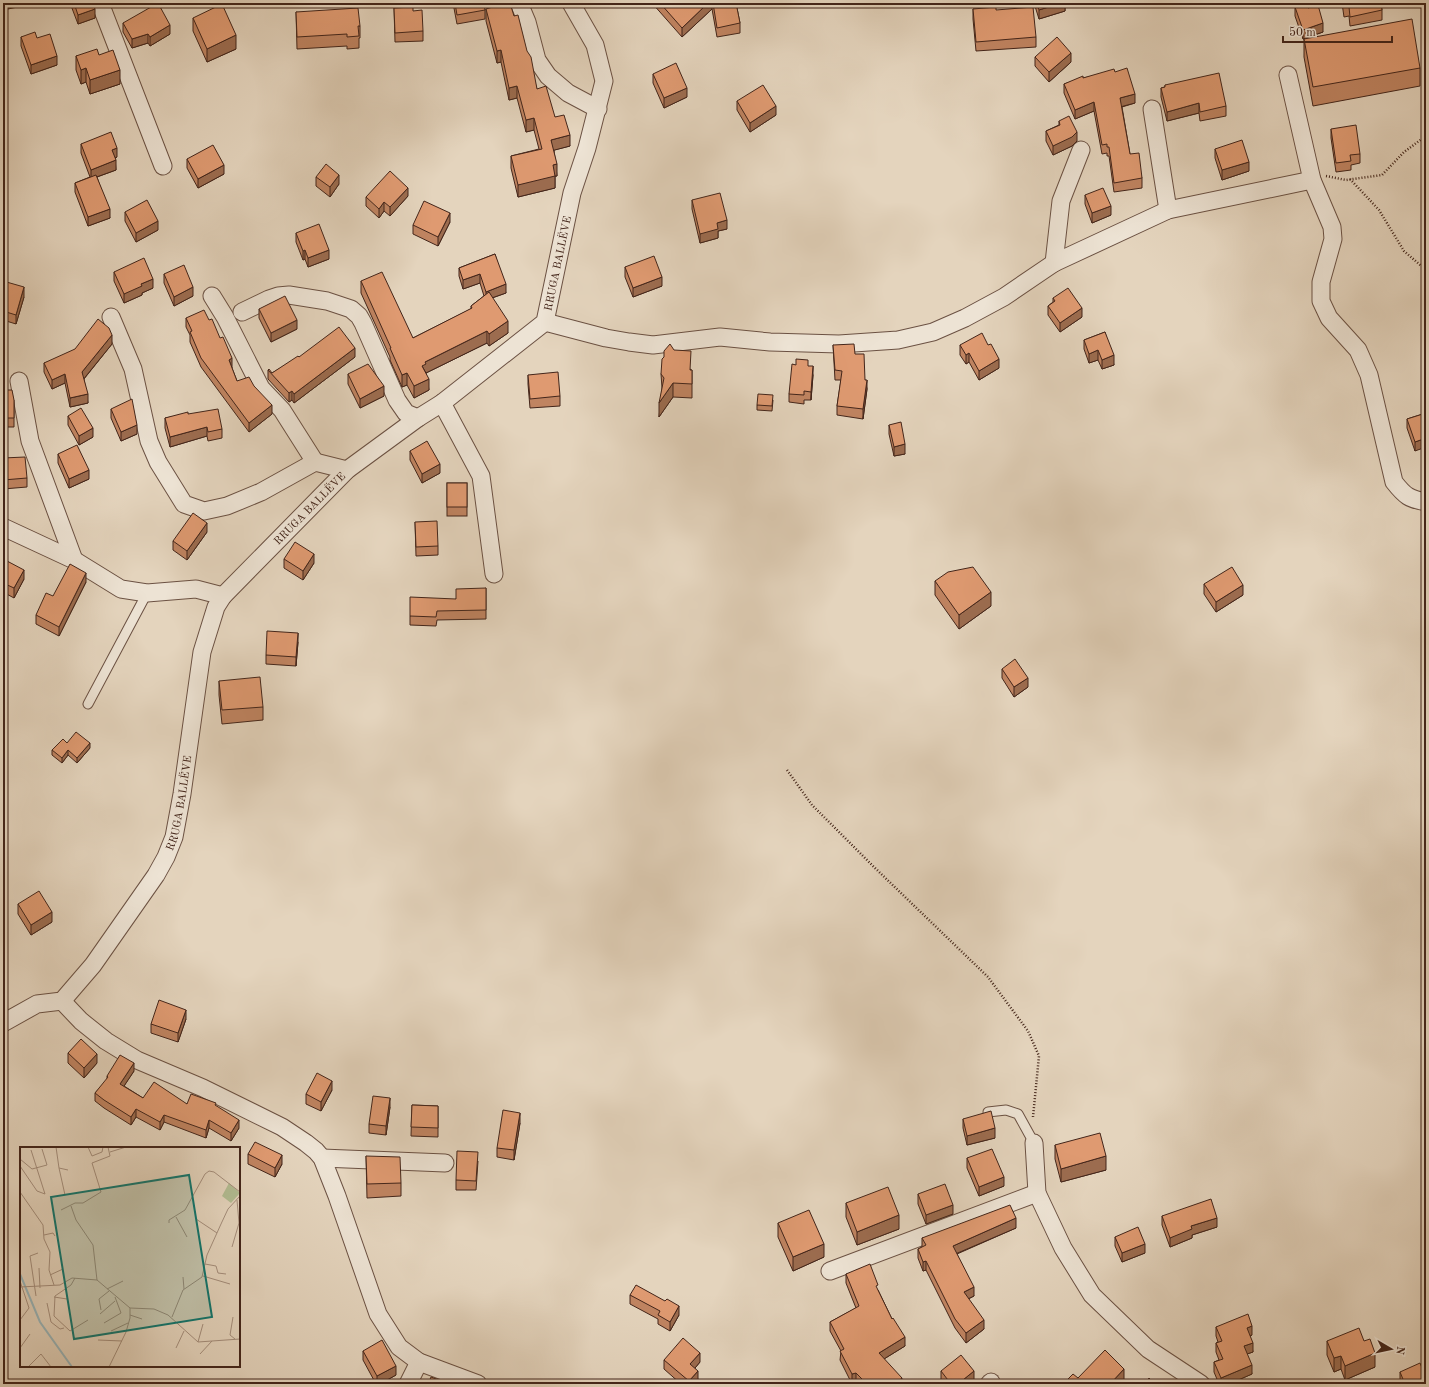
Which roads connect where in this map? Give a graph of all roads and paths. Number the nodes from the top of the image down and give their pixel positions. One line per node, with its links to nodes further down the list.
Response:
1 (100, 3): 9 (street)
2 (519, 3): 5 (street)
3 (571, 3): 5 (street, RRUGA BALLËVE)
4 (1288, 75): 10 (street)
5 (598, 109): 18 (street, RRUGA BALLËVE)
6 (1152, 109): 12 (street)
7 (1426, 136): 11 (path)
8 (1080, 150): 13 (street)
9 (163, 166)
10 (1311, 177): 11 (path); 12 (street); 24 (street)
11 (1350, 179): 14 (path)
12 (1168, 210): 13 (street)
13 (1054, 263): 18 (street)
14 (1426, 270)
15 (212, 296): 22 (street)
16 (242, 312): 21 (street)
17 (111, 317): 22 (street)
18 (545, 322): 20 (street, RRUGA BALLËVE)
19 (19, 381): 26 (street)
20 (442, 403): 21 (street, RRUGA BALLËVE); 27 (street)
21 (418, 418): 23 (street, RRUGA BALLËVE)
22 (315, 462): 23 (street)
23 (347, 470): 29 (street, RRUGA BALLËVE)
24 (1426, 502)
25 (3, 527): 26 (street)
26 (74, 560): 28 (street)
27 (494, 574)
28 (147, 593): 29 (street); 30 (lane)
29 (222, 596): 32 (street, RRUGA BALLËVE)
30 (88, 704)
31 (787, 770): 35 (path)
32 (62, 1001): 33 (street); 36 (street)
33 (3, 1023)
34 (988, 1112): 35 (lane)
35 (1034, 1143): 38 (street)
36 (322, 1158): 37 (street); 40 (street)
37 (445, 1163)
38 (1037, 1193): 39 (street); 43 (street)
39 (830, 1271)
40 (418, 1362): 41 (street); 42 (street)
41 (408, 1384)
42 (478, 1384)
43 (1200, 1384)

